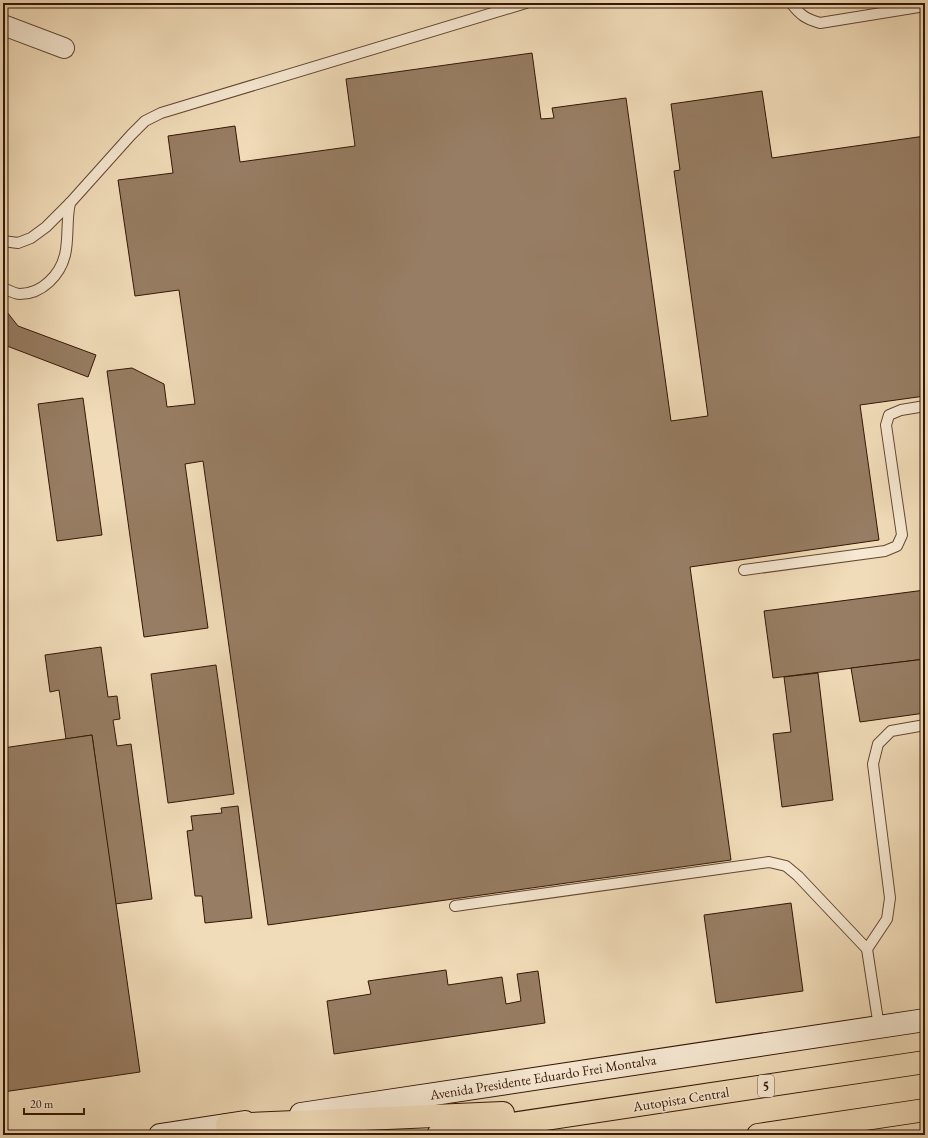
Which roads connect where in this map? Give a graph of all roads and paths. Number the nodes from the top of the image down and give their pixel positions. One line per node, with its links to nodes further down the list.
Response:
1 (526, 3): 6 (lane)
2 (791, 3): 3 (lane)
3 (925, 6)
4 (3, 25): 5 (street)
5 (64, 48)
6 (70, 203): 7 (lane); 8 (lane)
7 (3, 242)
8 (3, 288)
9 (925, 406): 10 (lane)
10 (744, 570)
11 (925, 725): 13 (lane)
12 (455, 906): 13 (lane)
13 (867, 949): 15 (lane)
14 (925, 1020): 15 (main road, Avenida Presidente Eduardo Frei Montalva)
15 (878, 1027): 19 (main road, Avenida Presidente Eduardo Frei Montalva)
16 (925, 1062): 17 (highway, Autopista Central / 5)
17 (606, 1110): 19 (highway); 21 (highway, Autopista Central / 5)
18 (925, 1110): 22 (highway)
19 (227, 1125): 20 (main road, Avenida Presidente Eduardo Frei Montalva)
20 (160, 1135)
21 (438, 1135)
22 (758, 1135)

